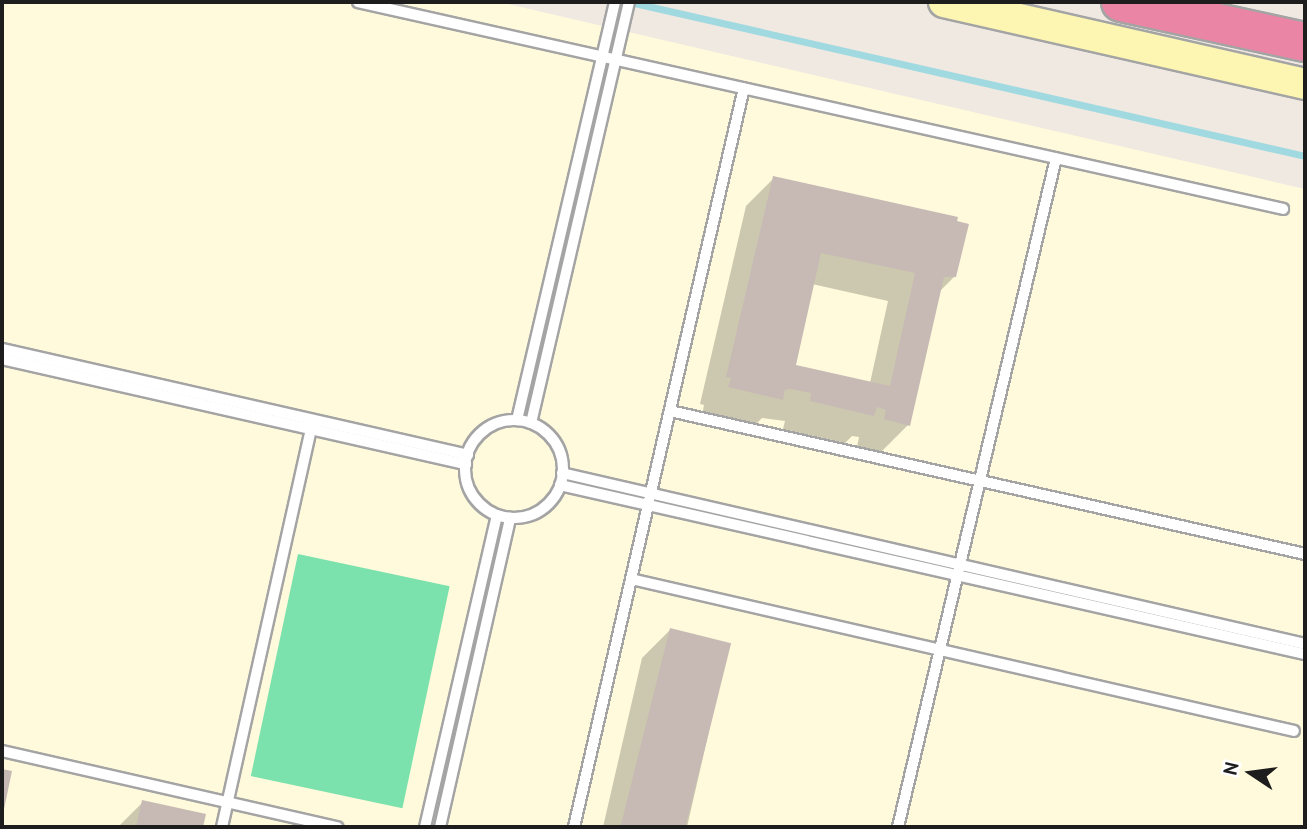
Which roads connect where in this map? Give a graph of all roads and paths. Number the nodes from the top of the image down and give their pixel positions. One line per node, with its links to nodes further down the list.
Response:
1 (358, 2): 7 (lane)
2 (944, 2): 9 (street)
3 (1121, 2): 6 (highway)
4 (614, 6): 7 (lane)
5 (627, 8): 8 (lane)
6 (1305, 42)
7 (603, 56): 8 (lane); 16 (lane)
8 (615, 59): 10 (lane); 17 (lane)
9 (1305, 84)
10 (744, 88): 11 (lane); 15 (lane)
11 (1056, 158): 12 (lane); 21 (lane)
12 (1283, 209)
13 (2, 349): 18 (lane)
14 (2, 359): 18 (lane)
15 (670, 411): 21 (lane); 23 (lane)
16 (517, 420): 17 (lane); 19 (lane)
17 (531, 423): 20 (lane)
18 (312, 424): 19 (lane); 35 (lane)
19 (467, 459): 24 (lane)
20 (562, 474): 22 (lane); 23 (lane)
21 (980, 481): 26 (lane); 27 (lane)
22 (560, 485): 23 (lane); 25 (lane)
23 (649, 500): 27 (lane); 28 (lane); 29 (lane)
24 (497, 515): 25 (lane); 38 (lane)
25 (510, 518): 39 (lane)
26 (1305, 554)
27 (960, 565): 28 (lane); 30 (lane)
28 (957, 577): 31 (lane); 32 (lane)
29 (631, 579): 31 (lane); 40 (lane)
30 (1305, 644)
31 (941, 651): 33 (lane); 41 (lane)
32 (1305, 654)
33 (1294, 731)
34 (2, 751): 35 (lane)
35 (228, 802): 36 (lane); 37 (lane)
36 (222, 827)
37 (337, 827)
38 (425, 827)
39 (440, 827)
40 (574, 827)
41 (898, 827)

